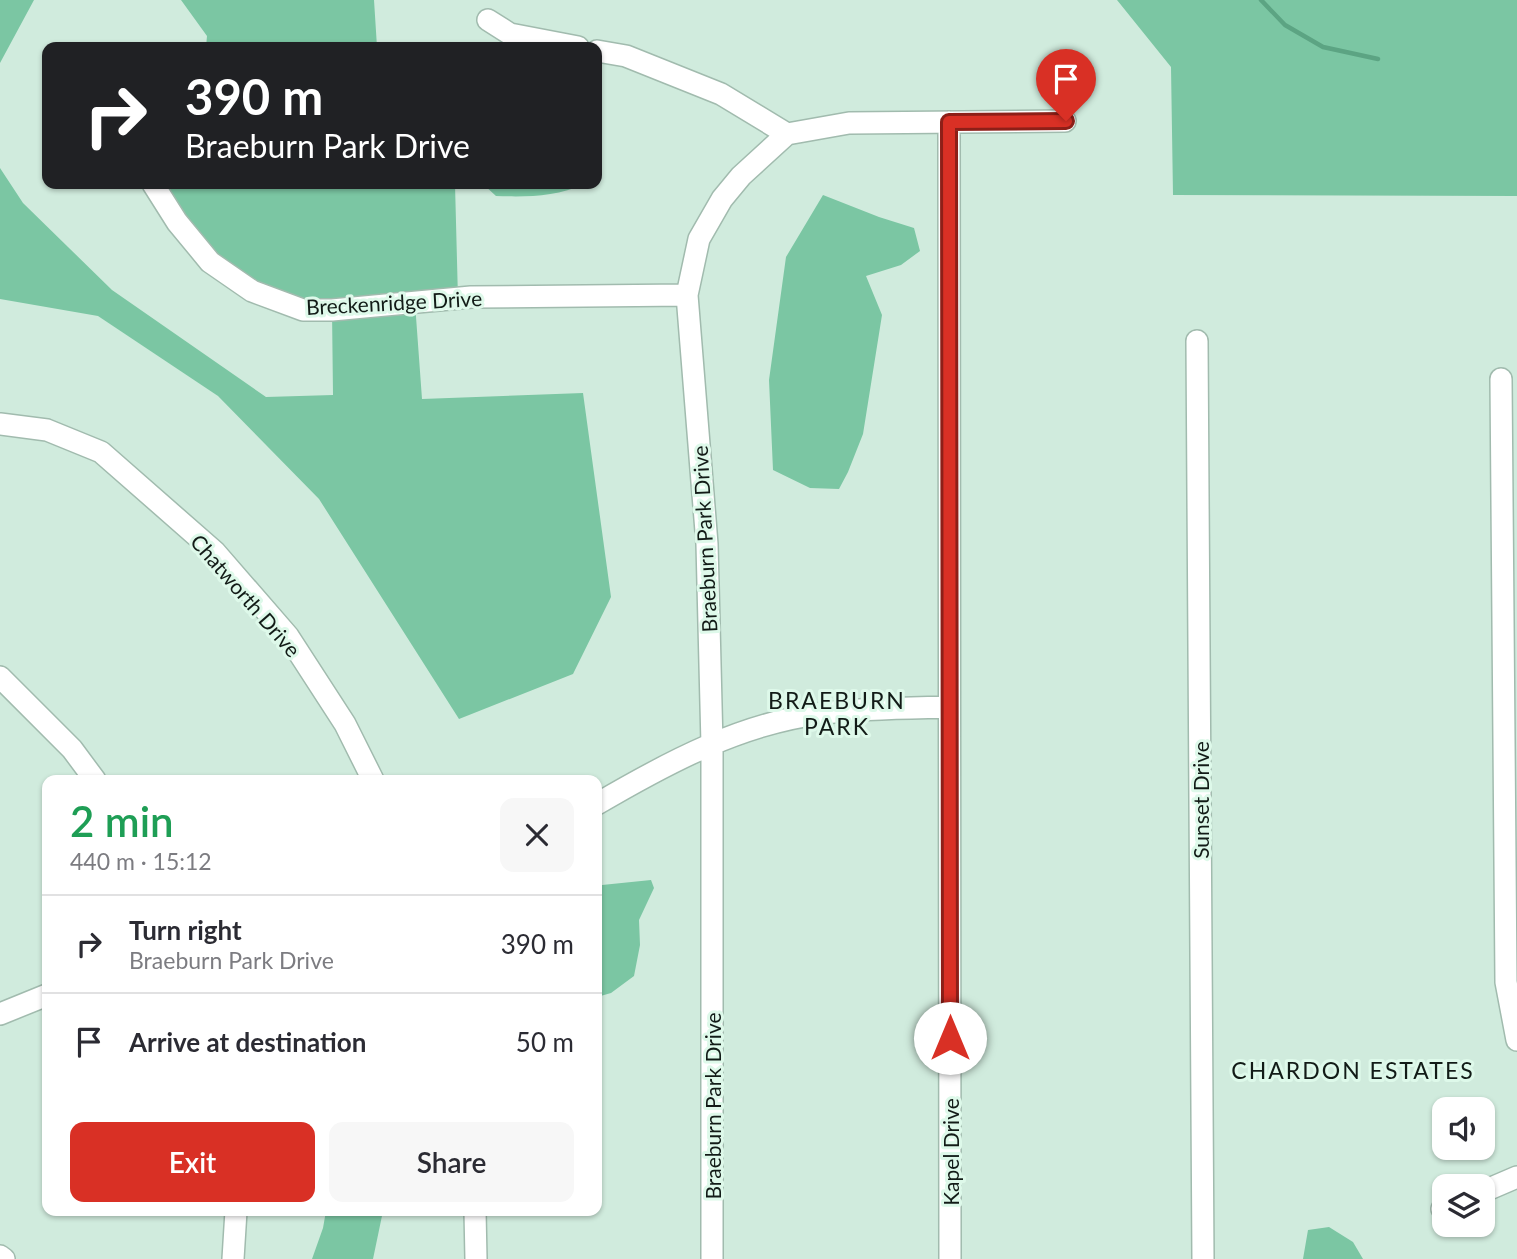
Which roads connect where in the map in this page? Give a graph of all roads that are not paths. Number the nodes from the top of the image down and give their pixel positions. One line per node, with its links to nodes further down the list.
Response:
1 (488, 20): 2 (street)
2 (552, 42)
3 (602, 52): 6 (street)
4 (1066, 121): 5 (street)
5 (949, 122): 6 (street); 13 (street, Kapel Drive)
6 (787, 134): 8 (street, Braeburn Park Drive)
7 (156, 189): 8 (street, Breckenridge Drive)
8 (687, 295): 14 (street, Braeburn Park Drive)
9 (1197, 341): 29 (street, Sunset Drive)
10 (1501, 379): 20 (street)
11 (0, 424): 16 (street, Chatworth Drive)
12 (0, 677): 15 (street)
13 (949, 707): 14 (street); 28 (street, Kapel Drive)
14 (712, 745): 17 (street); 27 (street, Braeburn Park Drive)
15 (91, 775)
16 (370, 775)
17 (602, 801)
18 (42, 997): 19 (street)
19 (0, 1014)
20 (1517, 1040)
21 (1517, 1177): 22 (street)
22 (1495, 1186)
23 (236, 1216): 25 (street)
24 (475, 1216): 26 (street)
25 (233, 1259)
26 (475, 1259)
27 (712, 1259)
28 (950, 1259)
29 (1203, 1259)

